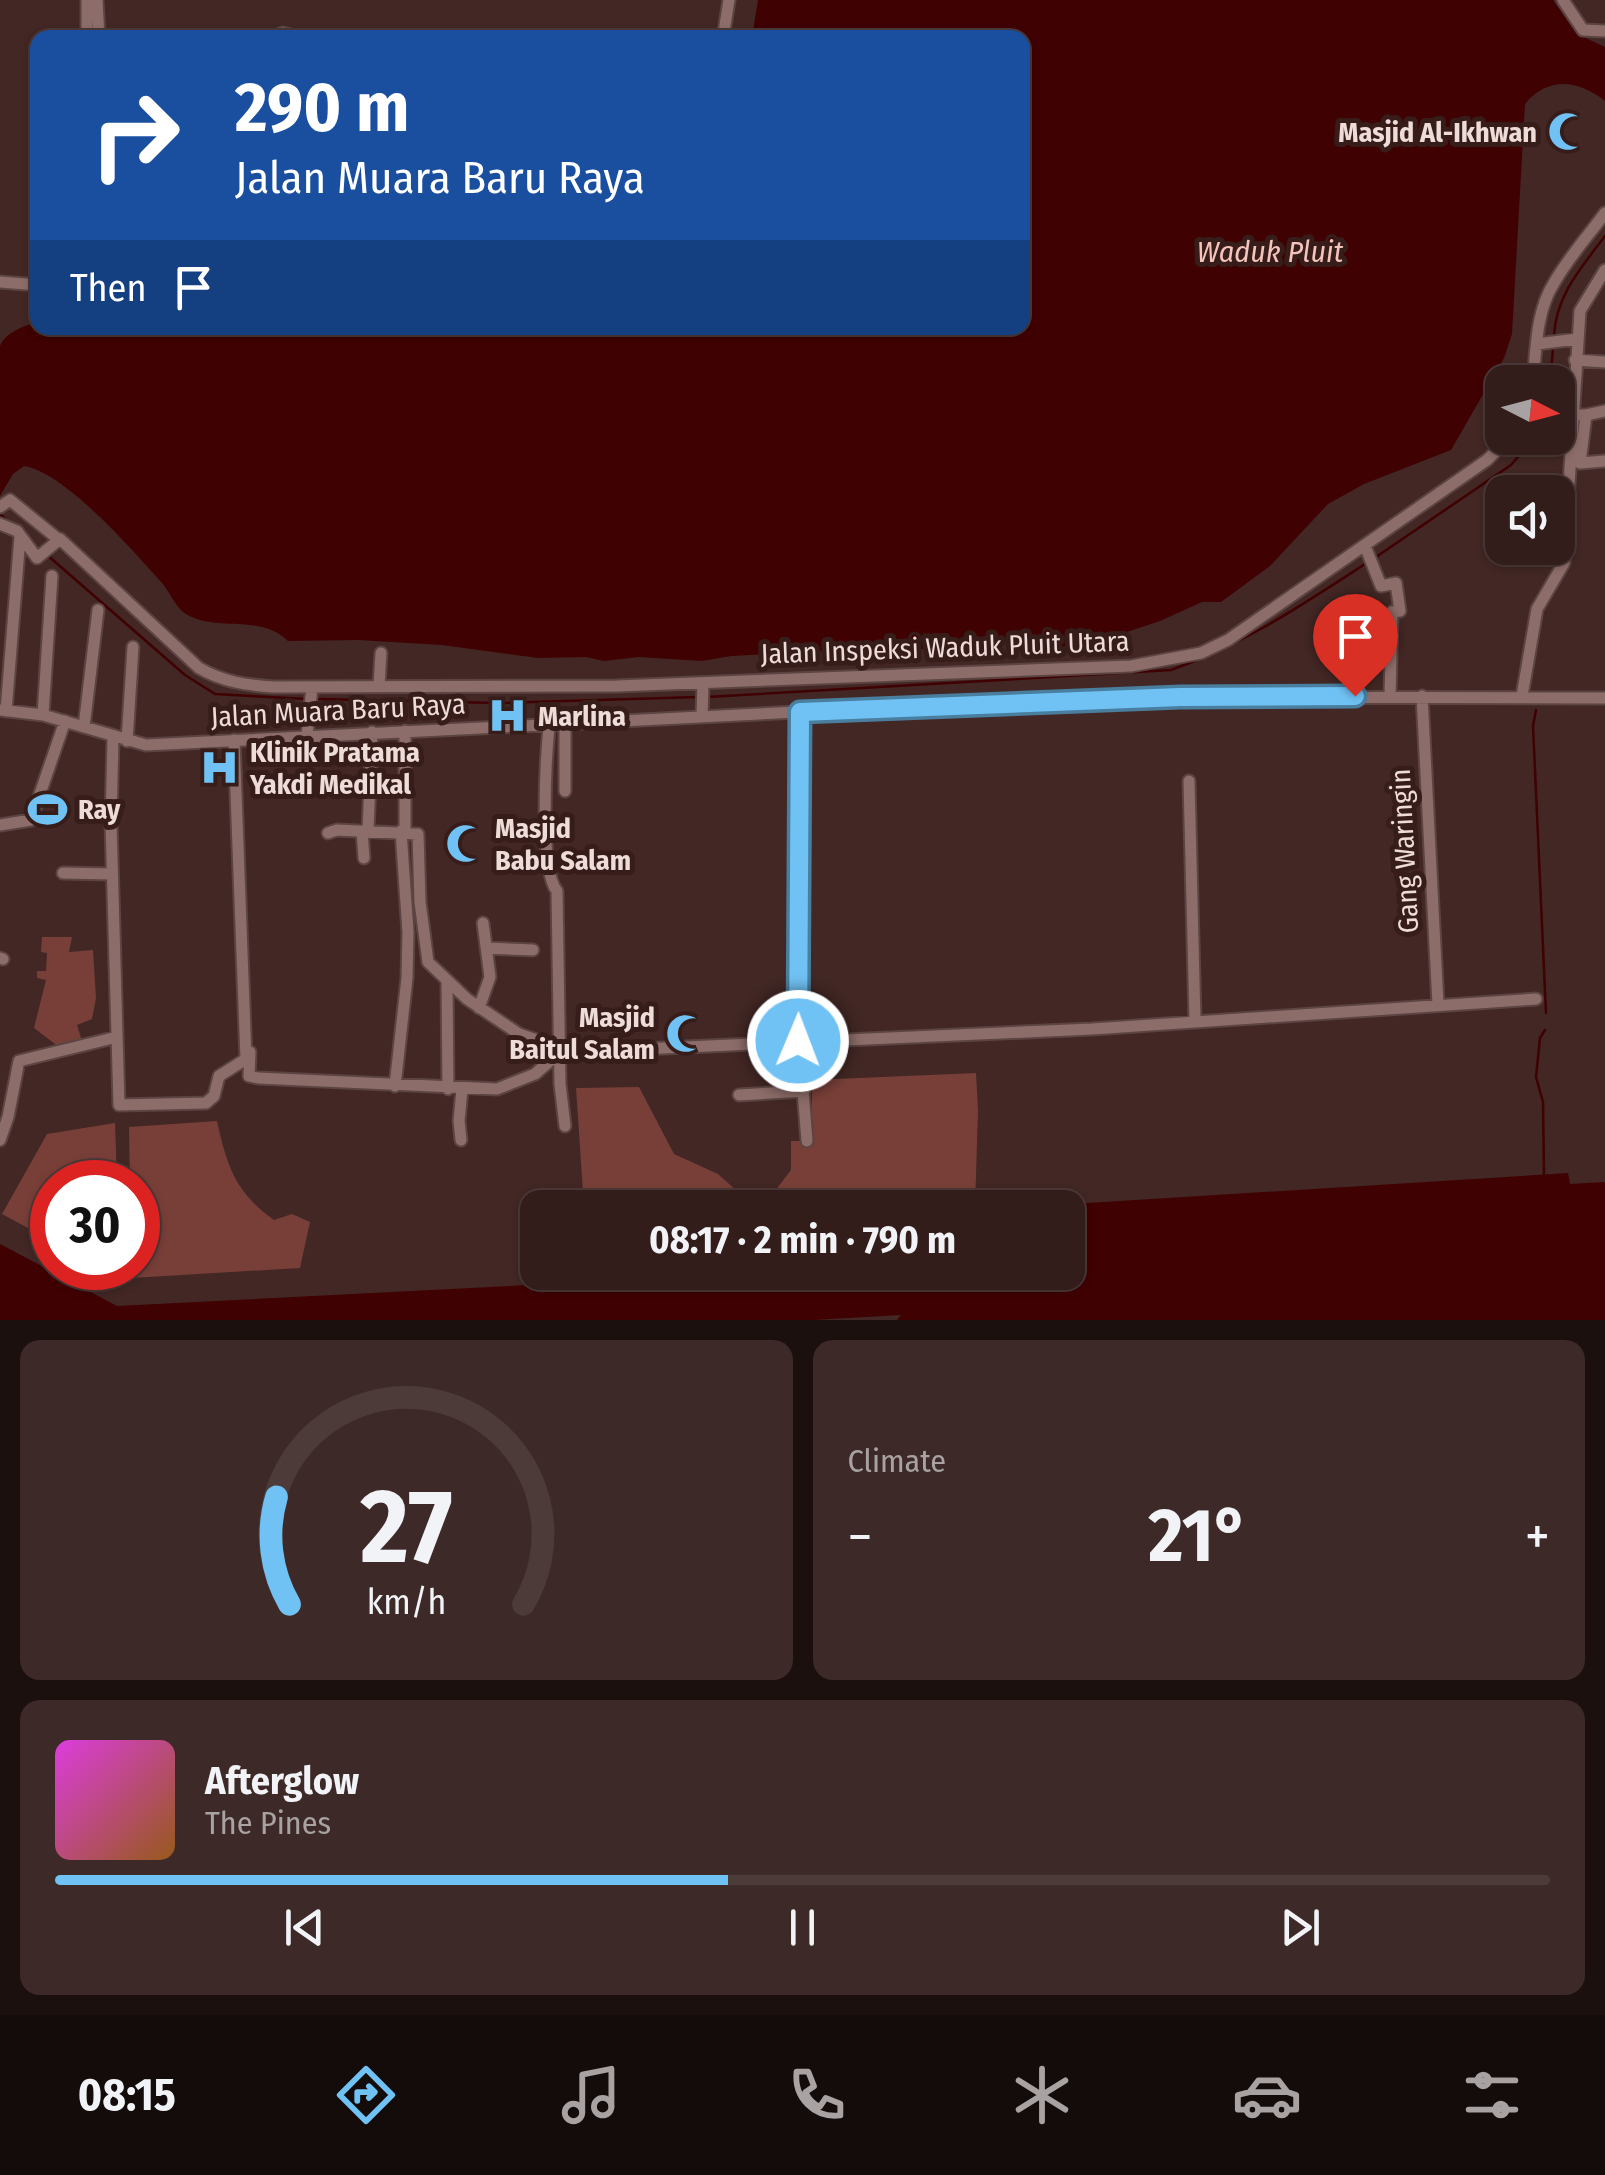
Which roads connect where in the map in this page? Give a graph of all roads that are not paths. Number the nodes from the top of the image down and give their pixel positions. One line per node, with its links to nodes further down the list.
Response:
1 (87, 0): 5 (street)
2 (97, 0): 6 (street)
3 (730, 0): 7 (street)
4 (1562, 0): 8 (street)
5 (87, 30)
6 (98, 30)
7 (724, 30)
8 (1605, 31)
9 (1605, 212): 14 (street)
10 (1605, 270): 13 (street)
11 (0, 282): 12 (street)
12 (30, 284)
13 (1572, 340): 14 (street); 15 (street)
14 (1541, 344): 17 (street)
15 (1575, 360): 16 (street); 19 (street)
16 (1605, 362)
17 (1537, 365)
18 (1605, 412): 19 (street)
19 (1577, 415): 21 (street); 36 (street)
20 (1492, 455): 26 (street, Jalan Inspeksi Waduk Pluit Utara)
21 (1605, 461)
22 (0, 507): 25 (street)
23 (0, 524): 24 (street)
24 (20, 536): 25 (street); 38 (street)
25 (50, 546): 32 (street, Jalan Inspeksi Waduk Pluit Utara)
26 (1365, 546): 31 (street, Jalan Inspeksi Waduk Pluit Utara); 34 (street)
27 (52, 576): 40 (street)
28 (98, 610): 45 (street)
29 (133, 647): 51 (street)
30 (381, 652): 33 (street)
31 (703, 682): 33 (street, Jalan Inspeksi Waduk Pluit Utara); 41 (street)
32 (312, 686): 33 (street, Jalan Inspeksi Waduk Pluit Utara); 48 (street)
33 (380, 686)
34 (1390, 696): 35 (street, Jalan Muara Baru Raya); 39 (street, Jalan Muara Baru Raya)
35 (1422, 696): 36 (street, Jalan Muara Baru Raya); 66 (street, Gang Waringin)
36 (1522, 696): 37 (street, Jalan Muara Baru Raya)
37 (1605, 698)
38 (3, 711): 40 (street, Jalan Muara Baru Raya)
39 (800, 712): 41 (street, Jalan Muara Baru Raya); 70 (street)
40 (43, 715): 42 (street, Jalan Muara Baru Raya)
41 (702, 716): 44 (street, Jalan Muara Baru Raya)
42 (64, 721): 45 (street, Jalan Muara Baru Raya); 54 (street)
43 (549, 726): 44 (street, Jalan Muara Baru Raya); 47 (street, Jalan Muara Baru Raya); 72 (street)
44 (565, 726): 53 (street)
45 (84, 728): 49 (street, Jalan Muara Baru Raya)
46 (372, 732): 47 (street, Jalan Muara Baru Raya); 48 (street, Jalan Muara Baru Raya); 55 (street)
47 (406, 732): 56 (street)
48 (307, 736): 50 (street, Jalan Muara Baru Raya)
49 (113, 738): 51 (street, Jalan Muara Baru Raya); 60 (street)
50 (234, 740): 51 (street, Jalan Muara Baru Raya); 71 (street)
51 (128, 741)
52 (1189, 781): 68 (street)
53 (565, 791)
54 (0, 825)
55 (365, 831): 56 (street); 57 (street); 58 (street)
56 (403, 831): 64 (street); 74 (street)
57 (328, 833)
58 (364, 858)
59 (64, 873): 60 (street)
60 (112, 874): 69 (street)
61 (483, 923): 62 (street)
62 (486, 948): 63 (street); 67 (street)
63 (533, 950)
64 (447, 982): 67 (street); 75 (street)
65 (1536, 999): 66 (street)
66 (1438, 1004): 68 (street)
67 (479, 1008): 72 (street)
68 (1195, 1021): 70 (street)
69 (117, 1037): 71 (street); 79 (street)
70 (798, 1041): 73 (street); 77 (street)
71 (245, 1044): 74 (street)
72 (560, 1050): 76 (street); 80 (street)
73 (597, 1051)
74 (395, 1086): 75 (street)
75 (448, 1089): 76 (street)
76 (462, 1090): 82 (street)
77 (804, 1091): 78 (street); 83 (street)
78 (739, 1095)
79 (5, 1103): 81 (street)
80 (565, 1126)
81 (0, 1140)
82 (461, 1140)
83 (807, 1142)

